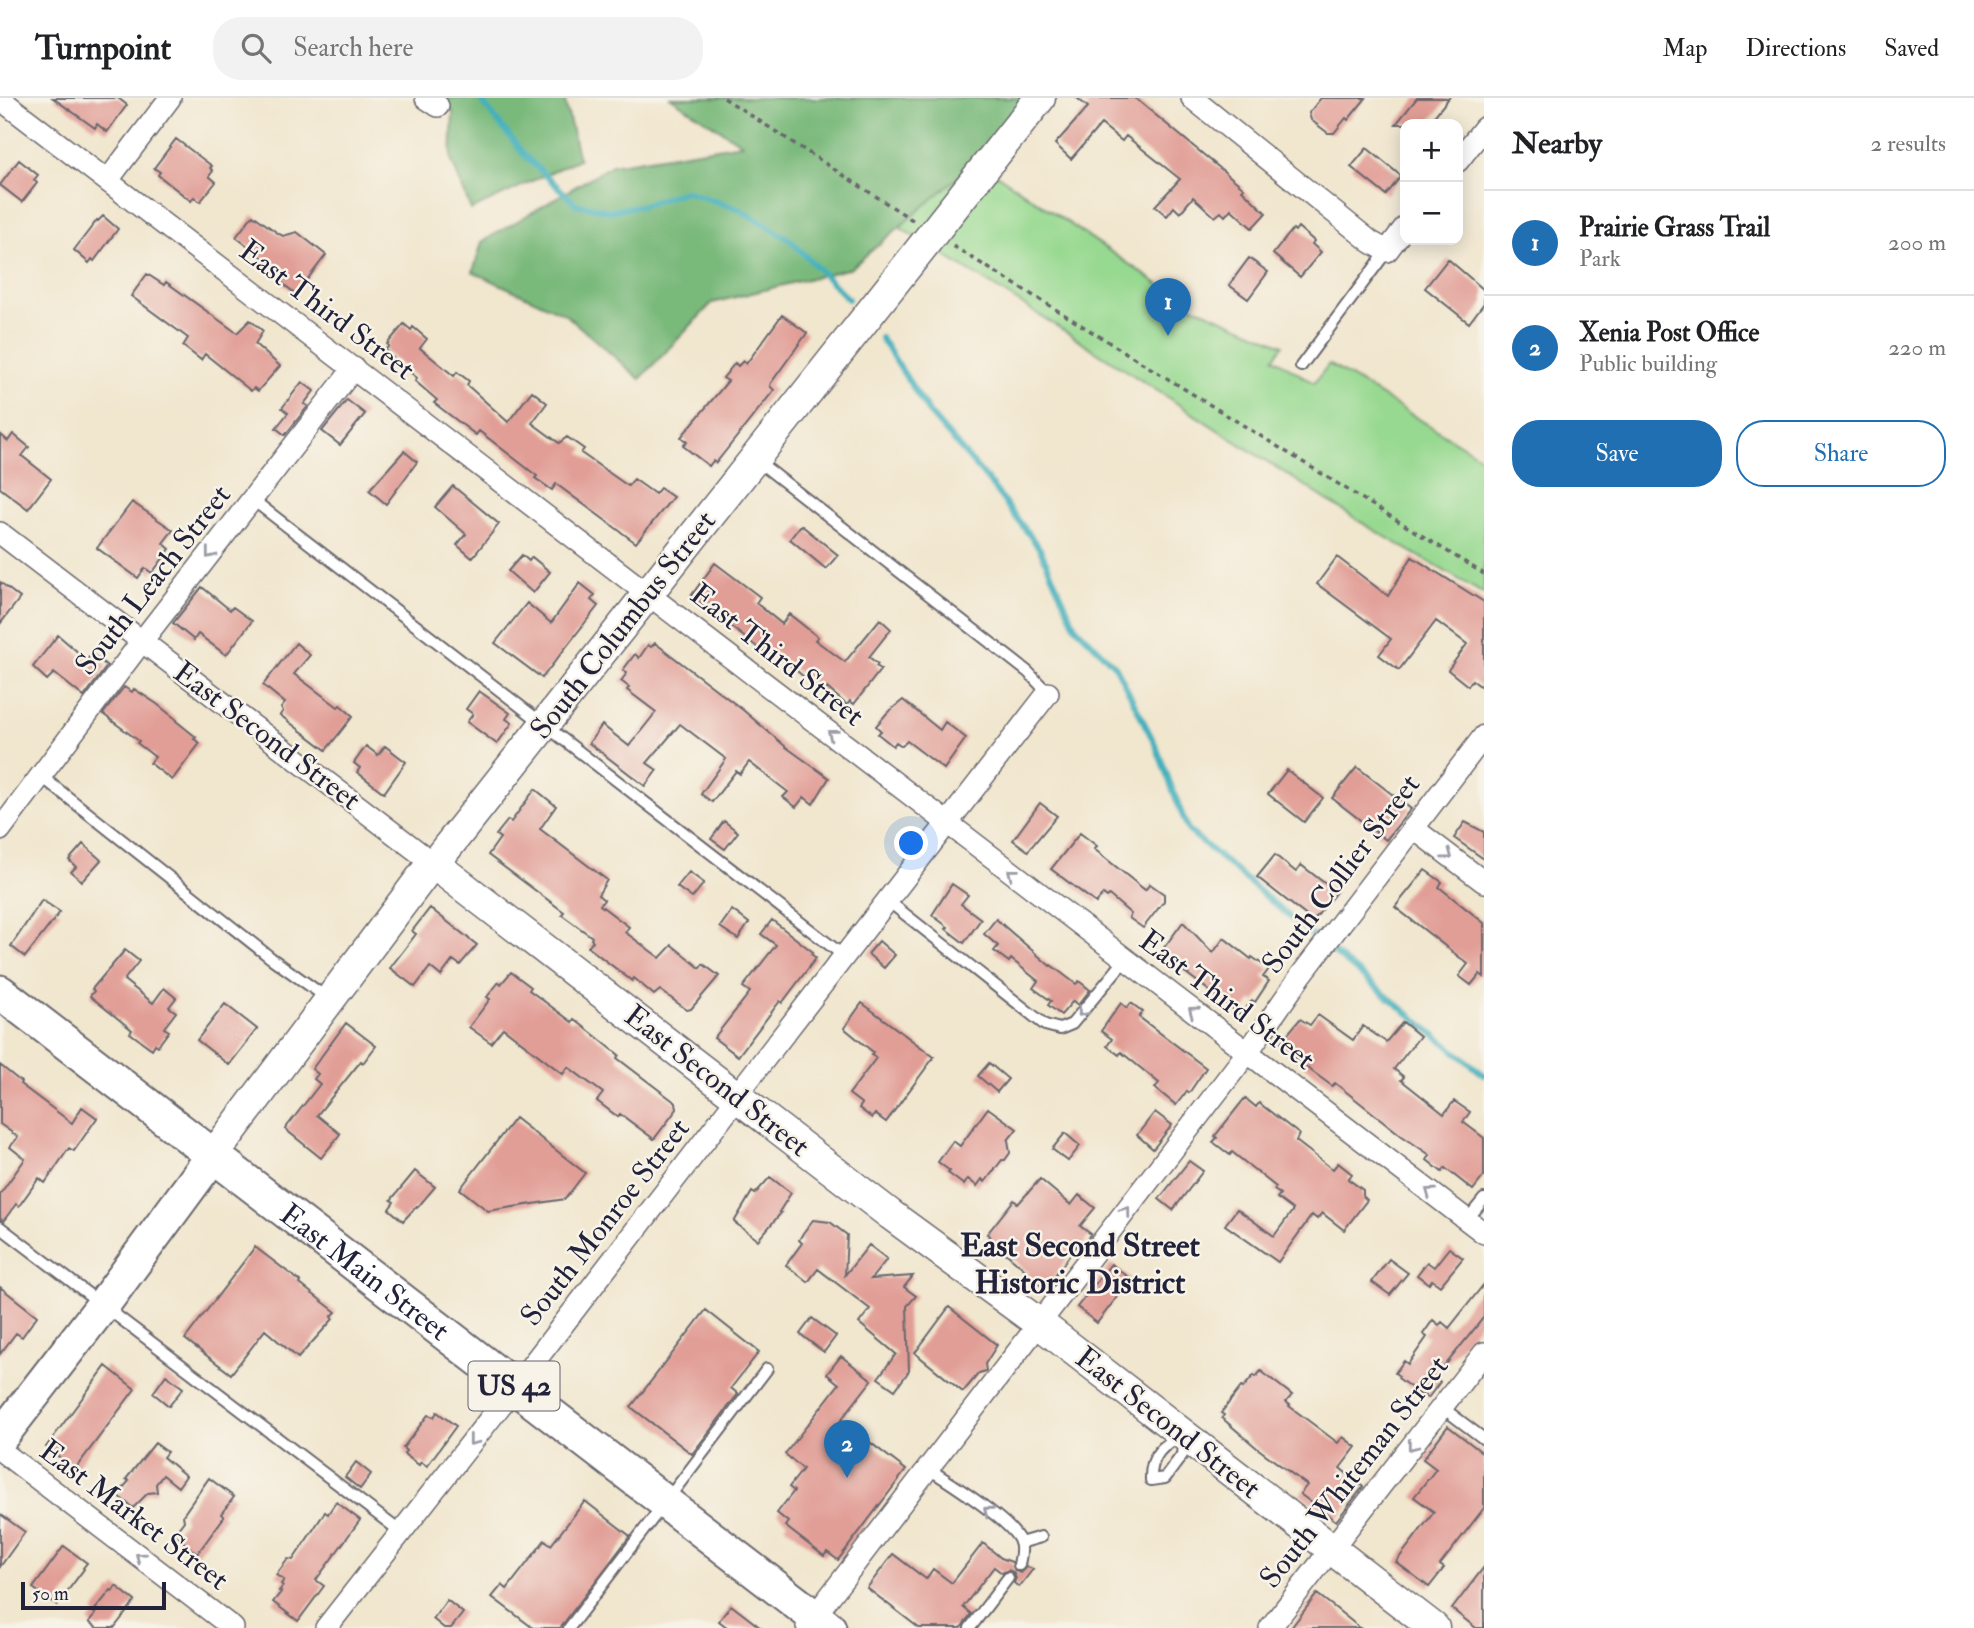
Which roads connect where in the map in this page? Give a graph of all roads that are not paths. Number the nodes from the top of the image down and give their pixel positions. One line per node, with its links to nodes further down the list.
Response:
1 (170, 98): 7 (street)
2 (1040, 98): 12 (main road, South Columbus Street)
3 (1192, 98): 9 (street)
4 (0, 99): 7 (street, East Third Street)
5 (1484, 128): 6 (street)
6 (1463, 155)
7 (108, 180): 11 (street, East Third Street)
8 (1400, 234): 9 (street)
9 (1387, 251): 10 (lane)
10 (1301, 366)
11 (354, 368): 13 (street, South Leach Street); 15 (street, East Third Street)
12 (754, 459): 15 (main road, South Columbus Street); 17 (lane)
13 (253, 500): 16 (street, South Leach Street, one-way to 16); 18 (lane)
14 (0, 533): 16 (street, East Second Street)
15 (648, 593): 18 (main road, South Columbus Street); 21 (street, East Third Street, one-way to 15)
16 (142, 641): 20 (street, South Leach Street); 24 (street, East Second Street)
17 (1048, 693): 21 (street, South Monroe Street)
18 (544, 724): 24 (main road, South Columbus Street); 27 (lane)
19 (1484, 736): 22 (street, South Collier Street)
20 (41, 776): 23 (street, South Leach Street); 30 (lane)
21 (947, 822): 26 (street, South Monroe Street); 28 (street, East Third Street, one-way to 21)
22 (1413, 828): 25 (street, one-way to 25); 31 (street, South Collier Street)
23 (0, 830)
24 (434, 864): 30 (main road, South Columbus Street); 32 (main road, East Second Street)
25 (1484, 882)
26 (887, 900): 27 (street, South Monroe Street); 28 (lane, one-way to 26)
27 (844, 956): 32 (street, South Monroe Street)
28 (1125, 960): 31 (street, East Third Street, one-way to 28)
29 (0, 992): 33 (main road, East Main Street)
30 (329, 1000): 33 (main road, South Columbus Street)
31 (1247, 1053): 36 (street, East Third Street, one-way to 31); 38 (street, South Collier Street, one-way to 31)
32 (736, 1096): 38 (main road, East Second Street); 41 (street, South Monroe Street)
33 (212, 1157): 37 (main road); 41 (main road, East Main Street / US 42)
34 (1484, 1199): 36 (lane)
35 (0, 1227): 37 (lane)
36 (1476, 1227)
37 (103, 1306): 43 (main road); 48 (lane)
38 (1040, 1324): 46 (street, South Collier Street); 51 (main road, East Second Street)
39 (1484, 1353): 42 (street, South Whiteman Street)
40 (767, 1369): 47 (lane)
41 (516, 1387): 47 (main road, East Main Street / US 42); 48 (street, South Monroe Street, one-way to 48)
42 (1443, 1408): 44 (lane); 51 (street, South Whiteman Street, one-way to 51)
43 (0, 1438)
44 (1484, 1439)
45 (0, 1450): 55 (street, East Market Street, one-way to 45)
46 (929, 1469): 50 (lane, one-way to 46); 54 (street, South Collier Street)
47 (665, 1503): 54 (main road, East Main Street / US 42); 57 (lane)
48 (401, 1532): 56 (street, South Monroe Street)
49 (1041, 1536): 50 (lane)
50 (1020, 1543): 52 (lane)
51 (1331, 1549): 59 (street, South Whiteman Street); 60 (main road, East Second Street)
52 (1018, 1564)
53 (1008, 1578): 58 (lane)
54 (817, 1624)
55 (233, 1628)
56 (326, 1628)
57 (569, 1628)
58 (970, 1628)
59 (1270, 1628)
60 (1434, 1628)

